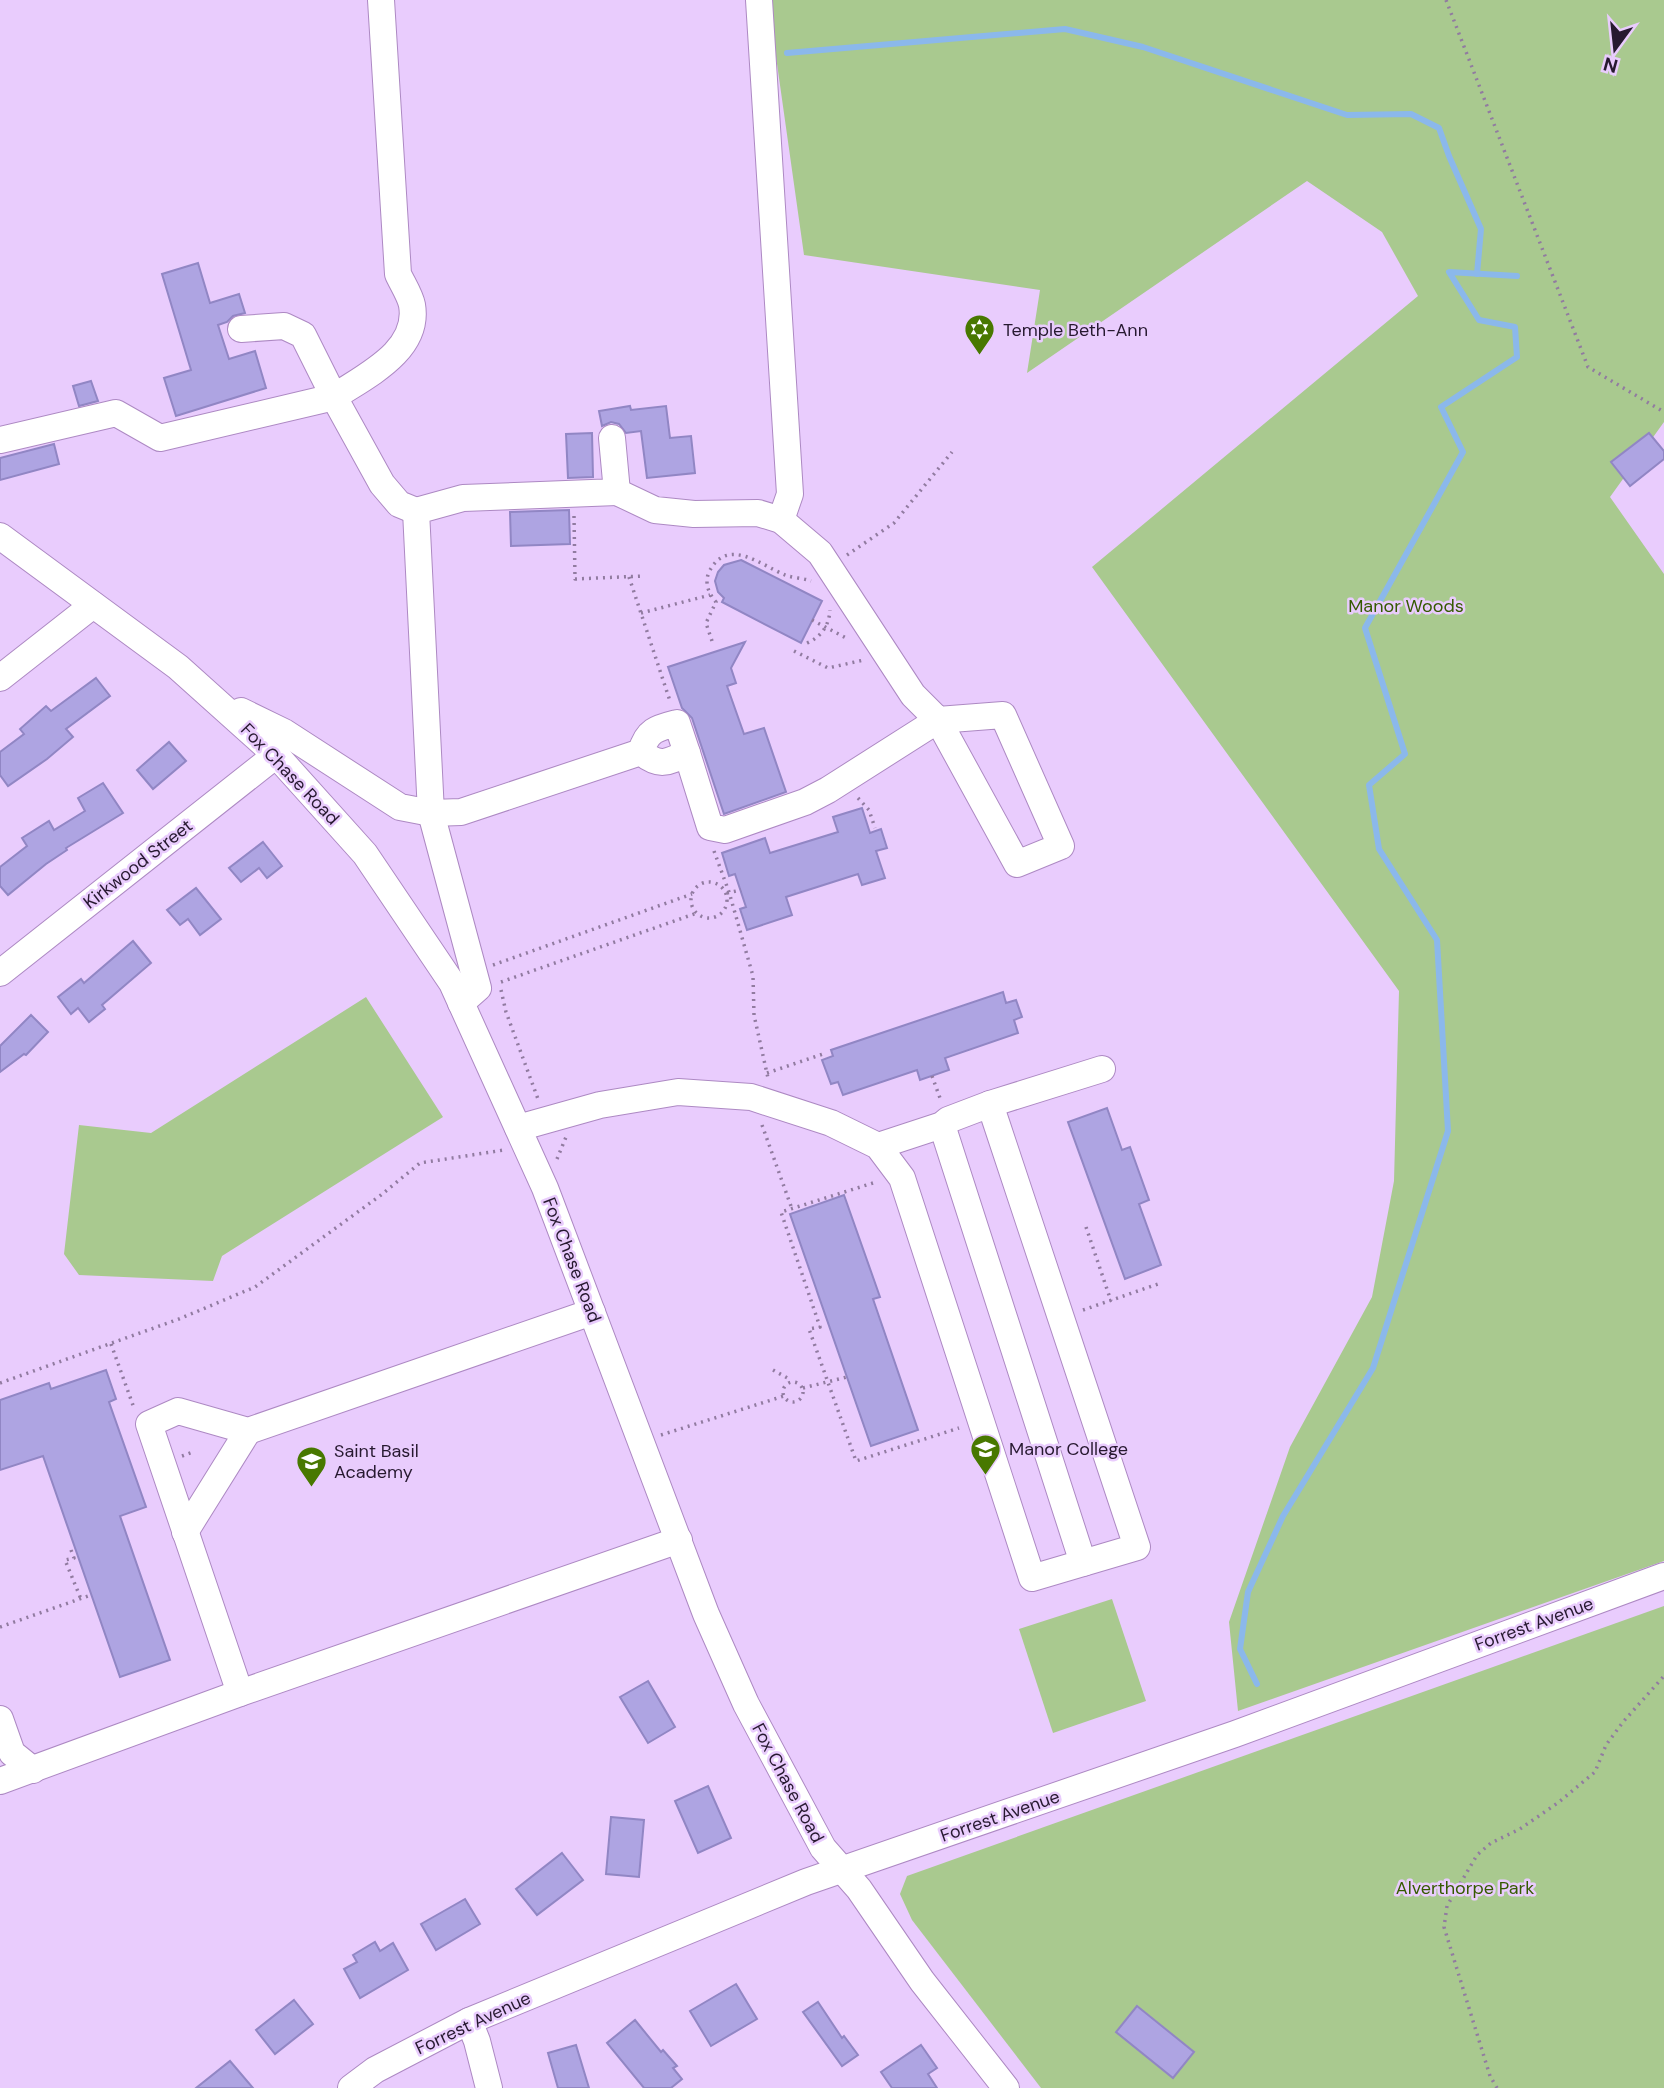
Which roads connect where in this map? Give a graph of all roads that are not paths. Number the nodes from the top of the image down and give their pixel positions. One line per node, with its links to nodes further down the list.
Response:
1 (381, 0): 4 (street)
2 (759, 0): 9 (street)
3 (241, 329): 4 (street)
4 (334, 397): 6 (street); 8 (street)
5 (612, 438): 7 (street)
6 (0, 440)
7 (617, 492): 8 (street); 9 (street)
8 (416, 511): 18 (street)
9 (781, 520): 14 (street)
10 (0, 536): 11 (street, Fox Chase Road)
11 (93, 604): 12 (street); 13 (street, Fox Chase Road)
12 (0, 678)
13 (212, 698): 17 (street, Fox Chase Road); 18 (street)
14 (938, 720): 14 (street); 16 (street)
15 (641, 752): 16 (street); 16 (street); 18 (street)
16 (687, 753)
17 (276, 755): 19 (street, Kirkwood Street); 20 (street, Fox Chase Road)
18 (430, 813): 20 (street)
19 (0, 974)
20 (461, 1003): 24 (street, Fox Chase Road)
21 (1102, 1069): 22 (street)
22 (990, 1104): 23 (street); 30 (street)
23 (942, 1125): 25 (street); 30 (street)
24 (516, 1138): 25 (street); 26 (street, Fox Chase Road)
25 (878, 1146): 30 (street)
26 (592, 1312): 27 (street); 29 (street, Fox Chase Road)
27 (248, 1431): 28 (street); 28 (street)
28 (185, 1532): 32 (street)
29 (679, 1540): 32 (street); 36 (street, Fox Chase Road)
30 (1083, 1563)
31 (1664, 1576): 36 (street, Forrest Avenue)
32 (240, 1693): 34 (street)
33 (0, 1719): 34 (street)
34 (33, 1770): 35 (street)
35 (0, 1781)
36 (843, 1868): 37 (street, Forrest Avenue); 40 (street, Fox Chase Road)
37 (469, 2021): 38 (street, Forrest Avenue); 39 (street)
38 (351, 2088)
39 (489, 2088)
40 (1006, 2088)

